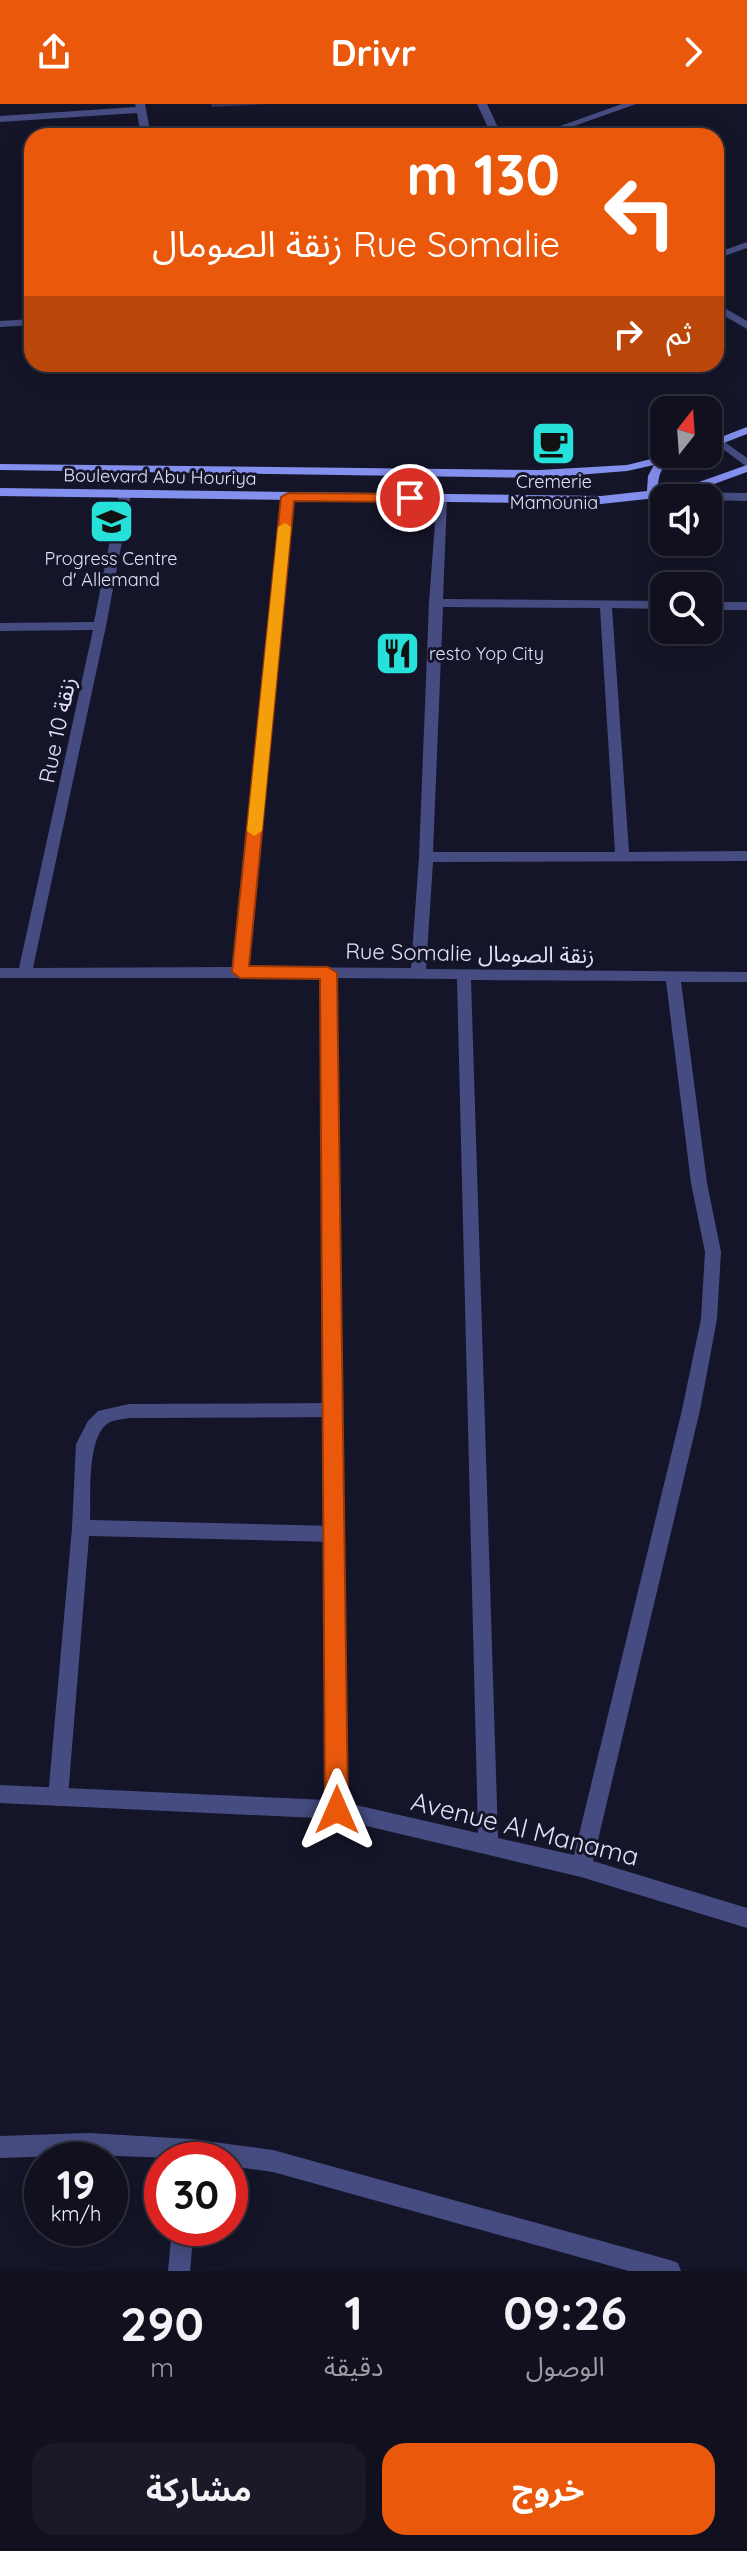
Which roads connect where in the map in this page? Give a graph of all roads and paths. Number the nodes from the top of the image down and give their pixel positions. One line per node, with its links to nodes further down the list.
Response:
1 (482, 104): 6 (street)
2 (631, 104): 7 (street)
3 (140, 107): 4 (street); 5 (street)
4 (0, 119)
5 (144, 128)
6 (493, 128)
7 (560, 128)
8 (747, 245): 9 (street)
9 (724, 253)
10 (724, 311): 13 (street)
11 (24, 322): 12 (street)
12 (0, 324)
13 (747, 326)
14 (747, 430): 15 (main road)
15 (722, 441)
16 (722, 449): 18 (street)
17 (650, 463): 19 (main road, Boulevard Abu Houriya)
18 (747, 466): 20 (main road, Boulevard Abu Houriya)
19 (0, 467)
20 (702, 484)
21 (0, 492): 22 (main road, Boulevard Abu Houriya)
22 (125, 494): 25 (main road, Boulevard Abu Houriya); 33 (street, Rue 10 زنقة)
23 (650, 495): 27 (main road, Boulevard Abu Houriya)
24 (722, 496): 26 (street)
25 (288, 497): 27 (main road, Boulevard Abu Houriya); 38 (street)
26 (747, 497)
27 (441, 499): 28 (street)
28 (435, 603): 29 (street); 36 (street)
29 (606, 605): 30 (street); 37 (street)
30 (650, 605)
31 (722, 606): 32 (street)
32 (747, 606)
33 (100, 626): 34 (street); 40 (street, Rue 10 زنقة)
34 (0, 627)
35 (747, 856): 37 (street)
36 (426, 857): 37 (street); 42 (street)
37 (622, 858)
38 (240, 972): 40 (street, Rue Somalie زنقة الصومال); 41 (street, Rue Somalie زنقة الصومال)
39 (0, 973): 40 (street, Rue Somalie زنقة الصومال)
40 (25, 973)
41 (328, 973): 42 (street, Rue Somalie زنقة الصومال); 46 (street)
42 (418, 974): 43 (street, Rue Somalie زنقة الصومال)
43 (464, 975): 44 (street, Rue Somalie زنقة الصومال); 52 (street)
44 (673, 977): 45 (street, Rue Somalie زنقة الصومال); 53 (street)
45 (747, 977)
46 (335, 1410): 47 (street); 48 (street)
47 (81, 1528): 48 (street); 50 (street)
48 (334, 1534): 51 (street)
49 (0, 1794): 50 (street, Avenue Al Manama)
50 (58, 1797): 51 (street, Avenue Al Manama)
51 (337, 1810): 52 (street, Avenue Al Manama)
52 (488, 1844): 53 (street, Avenue Al Manama)
53 (581, 1867): 54 (street, Avenue Al Manama)
54 (747, 1918)
55 (0, 2147): 56 (street)
56 (144, 2150)
57 (248, 2159): 60 (street)
58 (181, 2246): 59 (street)
59 (179, 2271)
60 (670, 2271)

